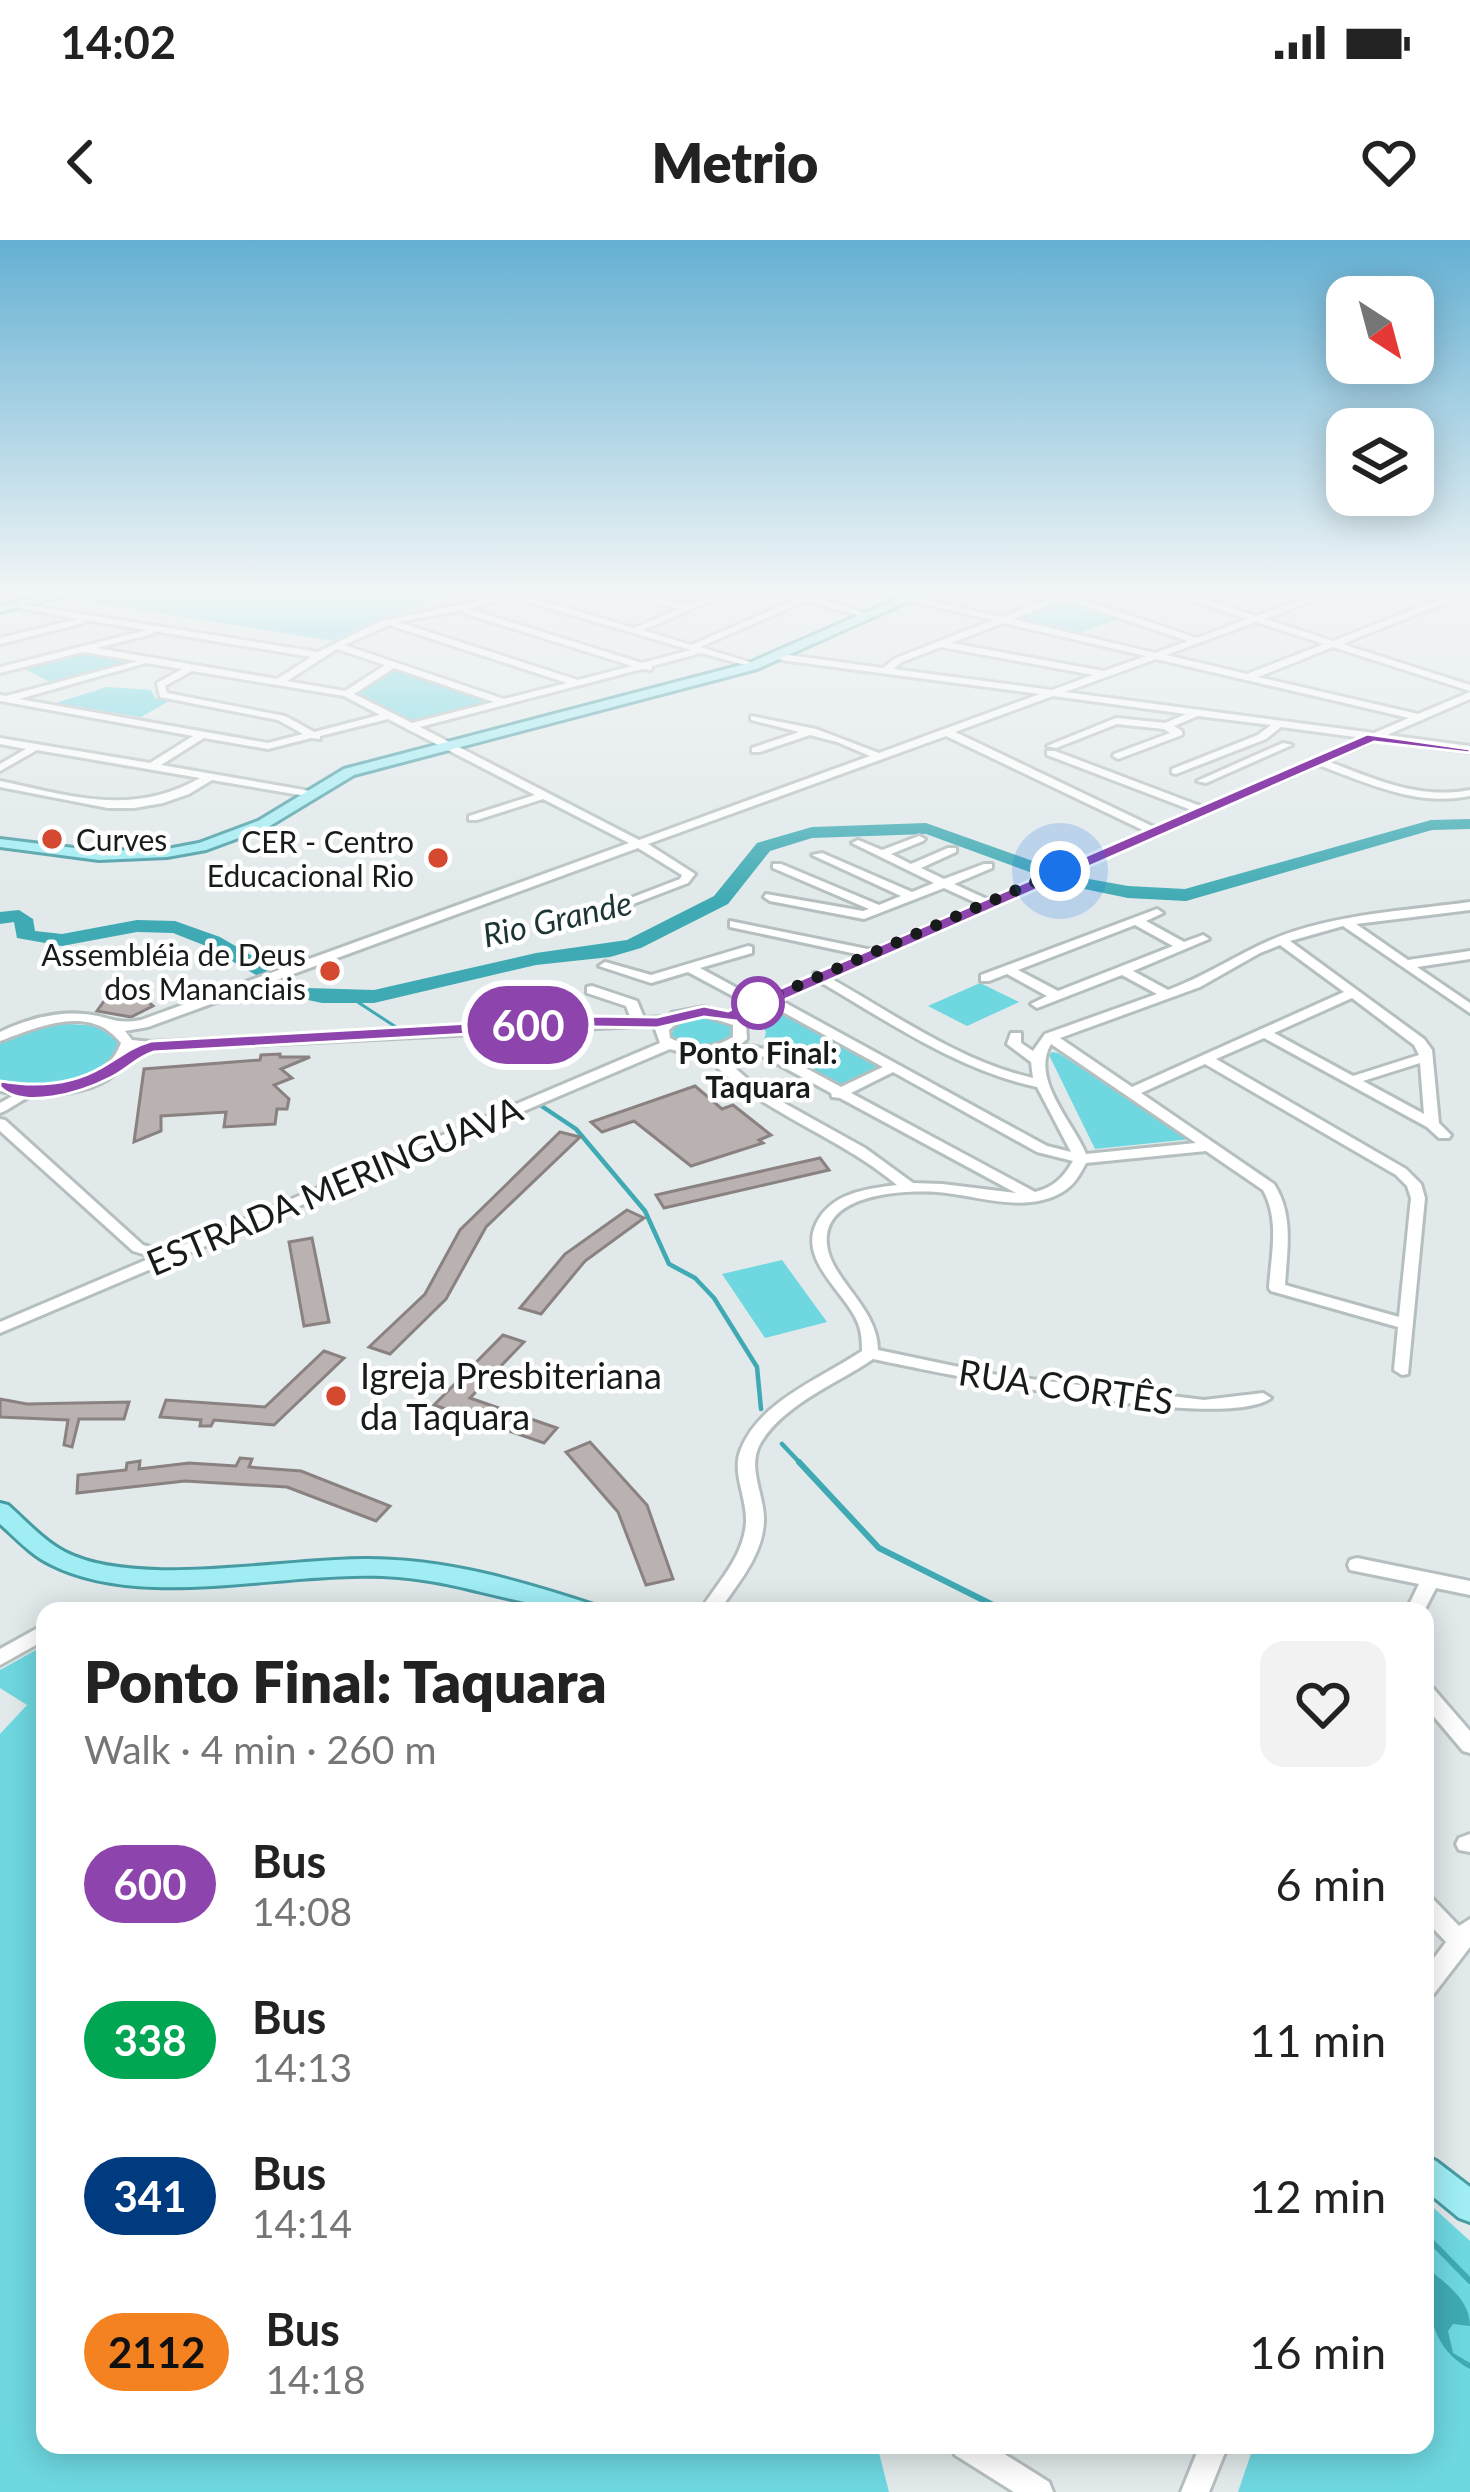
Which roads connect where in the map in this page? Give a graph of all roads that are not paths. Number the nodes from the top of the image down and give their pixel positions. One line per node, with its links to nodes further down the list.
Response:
1 (163, 694): 26 (street)
2 (347, 694): 17 (street)
3 (480, 694): 15 (street)
4 (541, 694): 15 (street)
5 (644, 694): 29 (main road)
6 (1022, 694): 14 (street)
7 (1049, 694): 14 (street)
8 (1061, 694): 12 (street)
9 (1085, 694): 12 (street)
10 (1317, 694): 18 (street)
11 (1466, 694): 18 (street)
12 (1091, 698): 16 (street)
13 (3, 699): 25 (street)
14 (1029, 701): 24 (street)
15 (506, 703): 22 (street)
16 (1197, 712): 20 (street); 21 (street)
17 (389, 716): 22 (street); 26 (street)
18 (1417, 717): 27 (street)
19 (755, 718): 23 (street)
20 (1280, 723): 27 (street); 34 (street)
21 (1166, 726): 36 (street); 48 (street)
22 (410, 727): 29 (street)
23 (812, 731): 33 (street); 35 (street)
24 (944, 731): 35 (street); 50 (street)
25 (204, 734): 26 (street); 39 (street)
26 (316, 737)
27 (1372, 737): 32 (street); 37 (street)
28 (0, 741): 31 (street)
29 (444, 746): 45 (main road); 47 (street)
30 (1287, 746): 38 (street)
31 (36, 747): 39 (street); 40 (street)
32 (1470, 749)
33 (756, 751)
34 (1221, 754): 38 (street); 41 (street)
35 (878, 756): 54 (street)
36 (1118, 756)
37 (1317, 761): 46 (street); 48 (street)
38 (1245, 763): 43 (street)
39 (153, 766): 42 (street)
40 (0, 768)
41 (1176, 771)
42 (212, 776): 44 (street); 45 (street)
43 (1202, 782)
44 (0, 784)
45 (306, 793): 52 (main road)
46 (1470, 793)
47 (542, 796): 49 (street); 54 (street)
48 (1201, 810): 50 (street)
49 (473, 818)
50 (1154, 831): 64 (street)
51 (919, 839): 56 (street)
52 (0, 843)
53 (858, 843): 56 (street)
54 (639, 844): 68 (street); 98 (street)
55 (952, 850): 60 (street)
56 (880, 854): 60 (street)
57 (818, 855): 63 (street)
58 (777, 866): 66 (street)
59 (988, 866): 61 (street)
60 (911, 868): 61 (street)
61 (944, 884): 63 (street); 64 (street)
62 (770, 897): 66 (street)
63 (913, 897): 66 (street)
64 (986, 903): 76 (street)
65 (1469, 907): 70 (street)
66 (876, 912)
67 (1157, 913): 69 (street)
68 (595, 914)
69 (1136, 921): 74 (street); 82 (street)
70 (1345, 922): 73 (street); 78 (street)
71 (734, 924): 76 (street)
72 (1203, 939): 74 (street)
73 (1281, 940): 86 (street); 87 (street)
74 (1184, 947): 80 (street)
75 (748, 950): 81 (street)
76 (868, 953): 83 (street)
77 (1470, 955): 78 (street)
78 (1409, 964): 91 (street)
79 (605, 966): 81 (street)
80 (1131, 968): 86 (street); 88 (street)
81 (692, 969): 89 (street)
82 (1007, 969): 84 (street); 88 (street)
83 (818, 976): 89 (street); 106 (street)
84 (986, 978)
85 (592, 990): 93 (street)
86 (1173, 993): 100 (street)
87 (1353, 993): 95 (street); 102 (street)
88 (1058, 996): 90 (street)
89 (763, 1001): 92 (street); 104 (street)
90 (1037, 1004)
91 (1468, 1005)
92 (730, 1017): 94 (street); 99 (street)
93 (640, 1022): 94 (street); 98 (street)
94 (666, 1032): 101 (street); 122 (street, ESTRADA MERINGUAVA)
95 (1263, 1032): 103 (street); 105 (street)
96 (2, 1036): 98 (street)
97 (1016, 1036): 100 (street)
98 (124, 1041): 109 (street)
99 (731, 1046): 101 (street); 111 (street)
100 (1041, 1047): 107 (street); 110 (street)
101 (710, 1052): 118 (street)
102 (1425, 1057): 105 (street); 105 (street)
103 (1208, 1060): 110 (street); 126 (street)
104 (891, 1068): 111 (street); 116 (street)
105 (1354, 1080)
106 (1021, 1081): 107 (street); 112 (street)
107 (1042, 1084): 112 (street)
108 (0, 1087): 109 (street)
109 (31, 1092): 113 (street)
110 (1129, 1093): 115 (street)
111 (837, 1094): 117 (street)
112 (1051, 1100): 116 (street)
113 (0, 1108)
114 (1, 1127): 121 (street)
115 (1210, 1146): 116 (street); 124 (street)
116 (1081, 1159): 120 (street)
117 (979, 1171): 119 (street); 120 (street)
118 (908, 1187): 119 (street); 128 (street)
119 (972, 1191): 120 (street)
120 (1035, 1197)
121 (138, 1248): 122 (street); 123 (street)
122 (167, 1256): 123 (street, ESTRADA MERINGUAVA)
123 (135, 1270): 127 (street, ESTRADA MERINGUAVA)
124 (1277, 1288): 125 (street); 126 (street)
125 (1276, 1308)
126 (1404, 1324): 129 (street)
127 (0, 1328)
128 (870, 1353): 130 (street, RUA CORTÊS); 136 (street)
129 (1402, 1370)
130 (1263, 1398)
131 (0, 1511): 135 (main road)
132 (1357, 1564): 133 (street)
133 (1430, 1582): 134 (street); 137 (street)
134 (1470, 1588)
135 (553, 1602)
136 (714, 1602)
137 (1420, 1602)
138 (36, 1636): 139 (street)
139 (0, 1658)
140 (1434, 1702): 141 (street)
141 (1466, 1735)
142 (1434, 1912): 143 (street)
143 (1466, 1935): 144 (street)
144 (1434, 1976)
145 (1434, 2178): 146 (main road)
146 (1470, 2206)
147 (979, 2454): 149 (street)
148 (1210, 2454): 150 (street)
149 (1039, 2492)
150 (1195, 2492)

